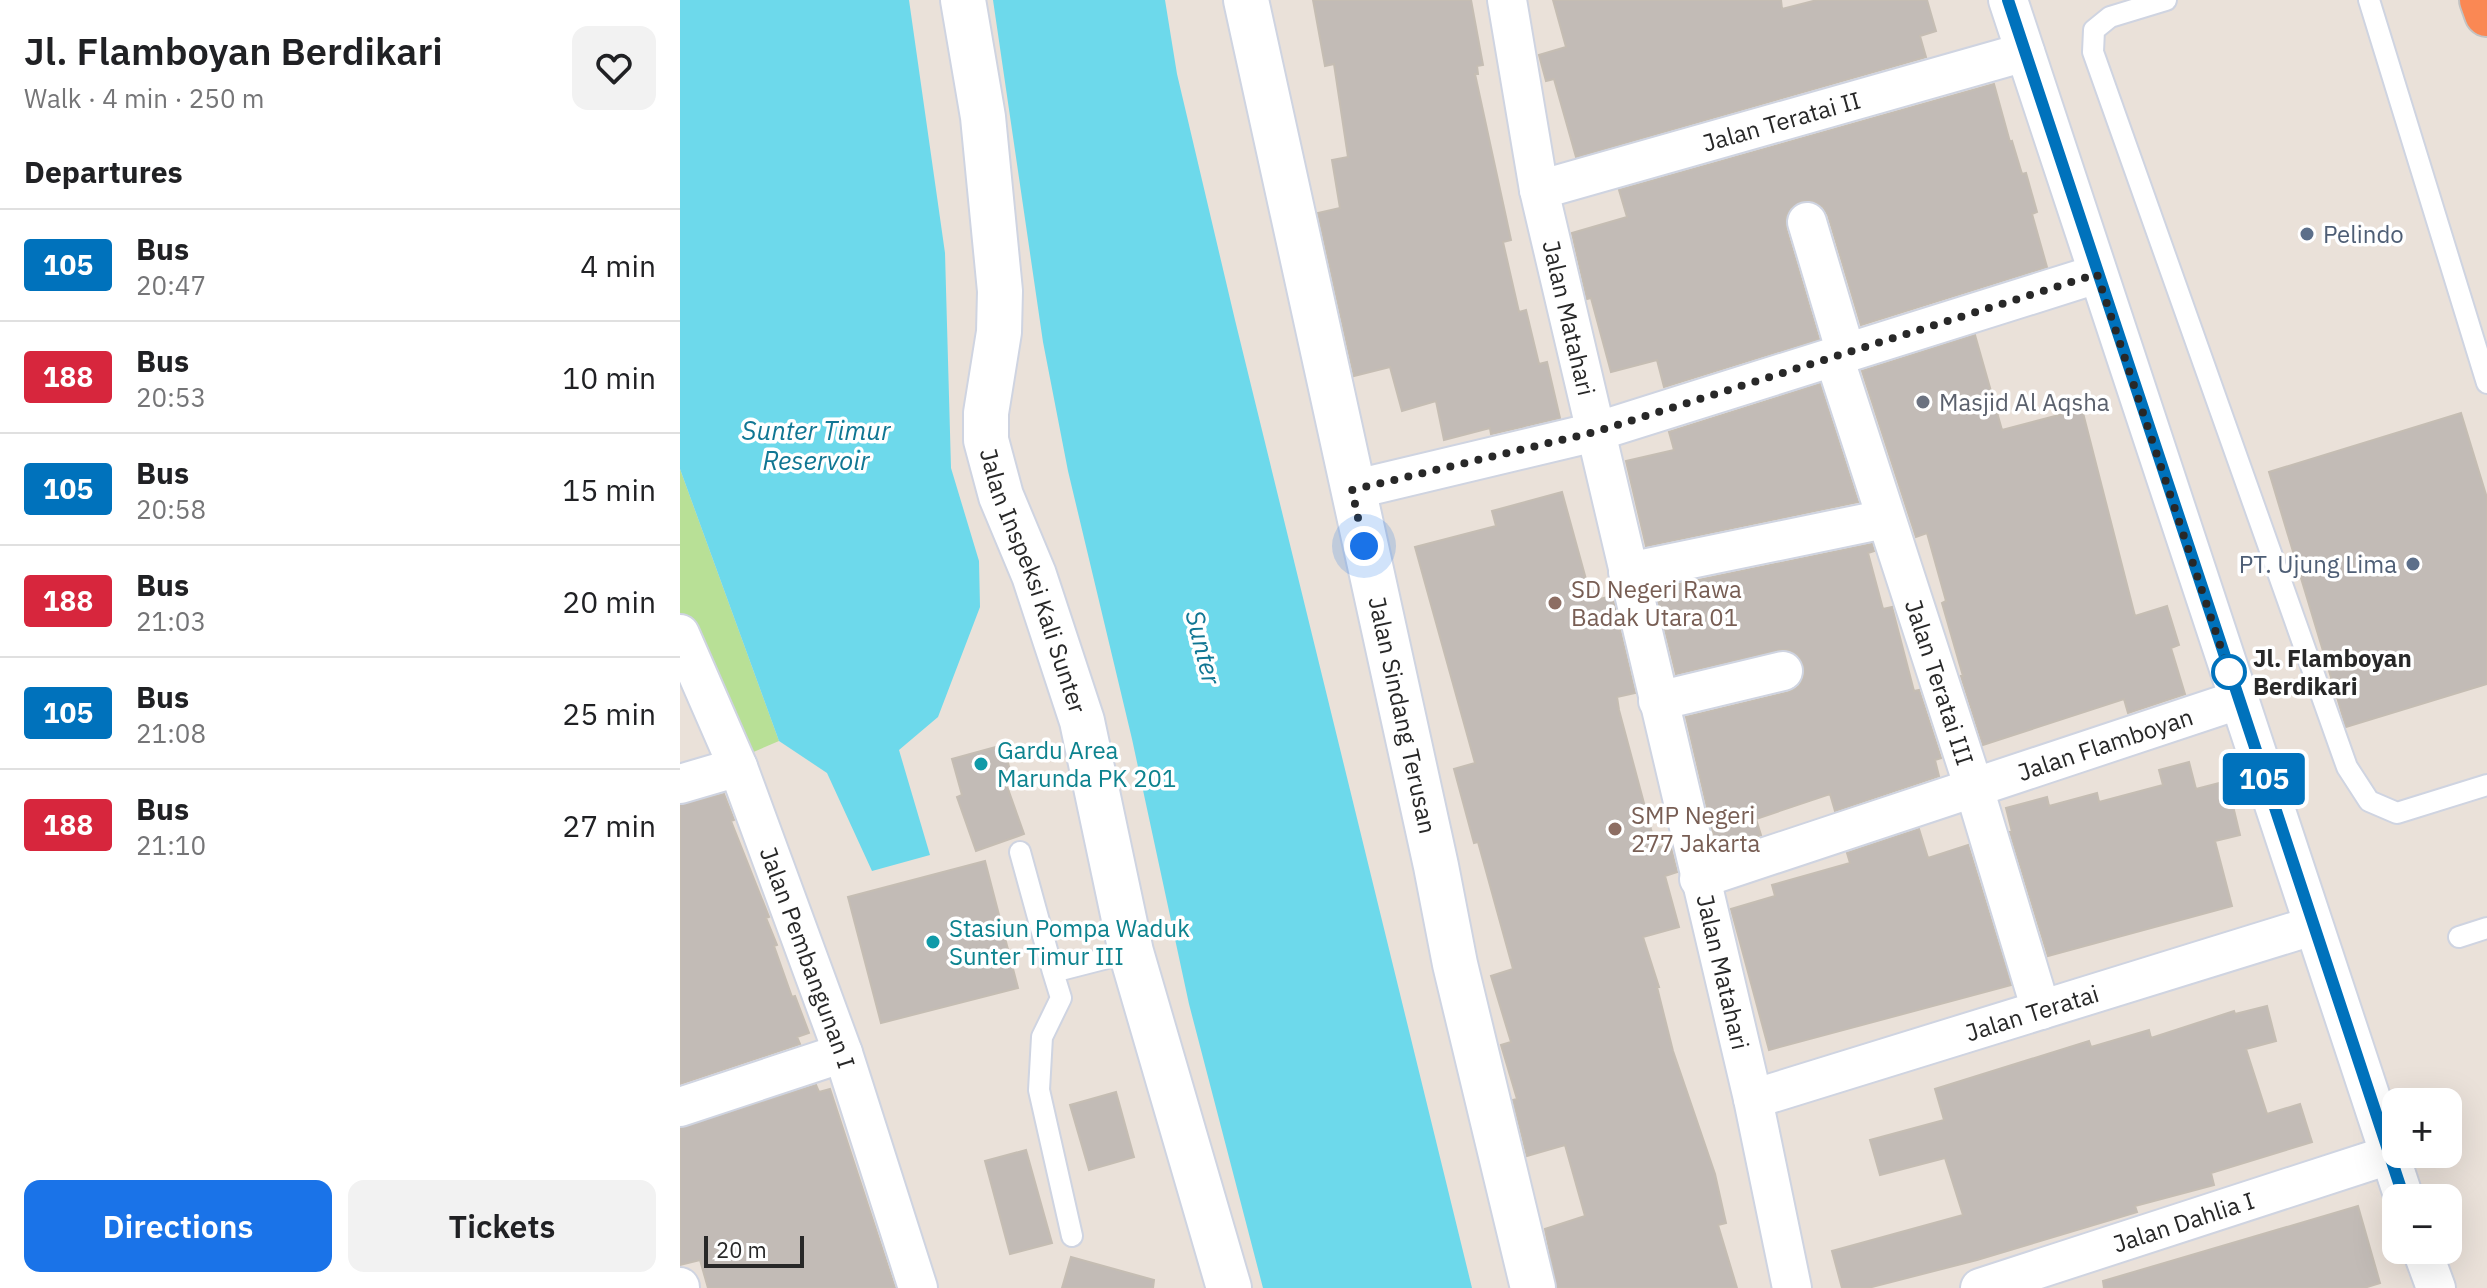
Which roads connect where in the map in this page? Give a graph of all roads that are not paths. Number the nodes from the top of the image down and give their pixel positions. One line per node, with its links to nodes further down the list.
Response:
1 (963, 0): 32 (street, Jalan Inspeksi Kali Sunter)
2 (1246, 0): 16 (street, Jalan Sindang Terusan)
3 (1507, 0): 10 (street, Jalan Matahari)
4 (2008, 0): 9 (street)
5 (2166, 0): 25 (lane)
6 (2369, 0): 14 (lane)
7 (2482, 0): 8 (highway)
8 (2487, 14)
9 (2025, 52): 10 (street, Jalan Teratai II); 12 (street)
10 (1539, 190): 15 (street, Jalan Matahari)
11 (1807, 222): 13 (street, Jalan Teratai III)
12 (2097, 274): 13 (street); 21 (street)
13 (1840, 355): 15 (street); 17 (street, Jalan Teratai III)
14 (2487, 383)
15 (1595, 432): 16 (street); 18 (street, Jalan Matahari)
16 (1352, 490): 44 (street, Jalan Sindang Terusan)
17 (1885, 519): 18 (street); 26 (street, Jalan Teratai III)
18 (1628, 572): 22 (street, Jalan Matahari)
19 (680, 634): 23 (street, Jalan Pembangunan I)
20 (1783, 671): 22 (street)
21 (2238, 700): 26 (street, Jalan Flamboyan); 29 (street)
22 (1658, 701): 28 (street, Jalan Matahari)
23 (738, 767): 24 (street); 35 (street, Jalan Pembangunan I)
24 (680, 784)
25 (2487, 785)
26 (1974, 788): 28 (street, Jalan Flamboyan); 34 (street, Jalan Teratai III)
27 (1020, 852): 33 (lane)
28 (1699, 879): 36 (street, Jalan Matahari)
29 (2312, 926): 34 (street, Jalan Teratai); 38 (street)
30 (2487, 928): 31 (lane)
31 (2459, 937)
32 (1131, 952): 33 (lane); 43 (street, Jalan Inspeksi Kali Sunter)
33 (1053, 972): 40 (lane)
34 (2041, 1010): 36 (street, Jalan Teratai)
35 (843, 1053): 37 (street); 42 (street, Jalan Pembangunan I)
36 (1753, 1099): 45 (street, Jalan Matahari)
37 (680, 1107)
38 (2382, 1134)
39 (2382, 1157): 46 (street, Jalan Dahlia I)
40 (1072, 1236)
41 (2427, 1264): 47 (street)
42 (918, 1288)
43 (1229, 1288)
44 (1533, 1288)
45 (1792, 1288)
46 (1980, 1288)
47 (2436, 1288)

